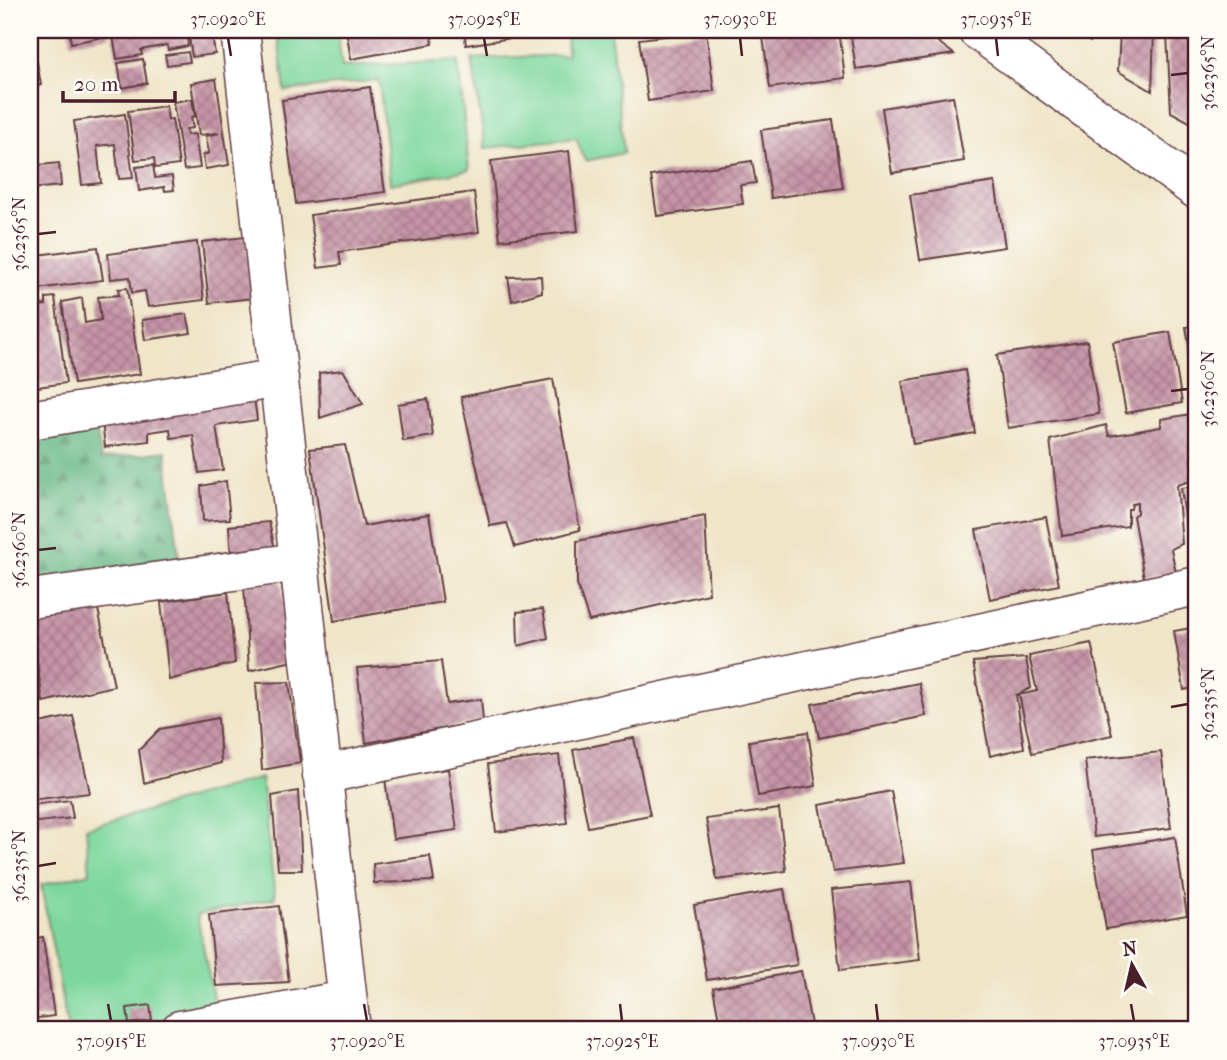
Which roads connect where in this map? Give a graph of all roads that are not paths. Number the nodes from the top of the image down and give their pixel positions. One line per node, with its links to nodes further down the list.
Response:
1 (240, 30): 4 (street)
2 (977, 30): 3 (street)
3 (1197, 190)
4 (279, 378): 5 (street); 6 (street)
5 (30, 420)
6 (299, 562): 8 (street); 9 (street)
7 (1197, 586): 9 (street)
8 (30, 599)
9 (322, 775): 10 (street)
10 (349, 1015): 11 (street)
11 (180, 1030)

